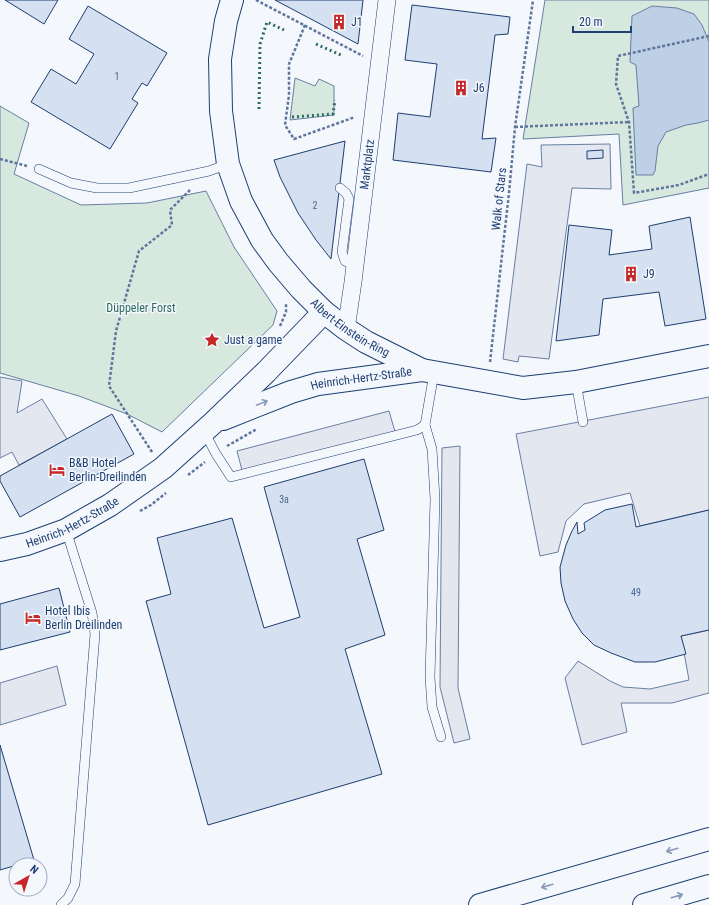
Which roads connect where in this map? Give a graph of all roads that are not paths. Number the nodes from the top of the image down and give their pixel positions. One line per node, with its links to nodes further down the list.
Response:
1 (232, 0): 3 (main road, Albert-Einstein-Ring)
2 (387, 0): 6 (street, Marktplatz)
3 (219, 168): 4 (lane); 7 (main road, Albert-Einstein-Ring)
4 (39, 169)
5 (340, 188): 6 (lane)
6 (355, 266): 8 (street, Marktplatz)
7 (324, 312): 8 (main road, Albert-Einstein-Ring); 14 (main road, Heinrich-Hertz-Straße)
8 (346, 329): 10 (main road, Albert-Einstein-Ring)
9 (709, 356): 11 (main road, Albert-Einstein-Ring)
10 (428, 372): 11 (main road, Albert-Einstein-Ring); 13 (lane); 14 (main road, Heinrich-Hertz-Straße, one-way to 10)
11 (576, 382): 12 (lane)
12 (583, 422)
13 (425, 425): 14 (lane); 17 (lane)
14 (208, 427): 15 (main road, Heinrich-Hertz-Straße)
15 (66, 530): 16 (main road, Heinrich-Hertz-Straße); 20 (lane)
16 (0, 550)
17 (441, 737)
18 (709, 839): 21 (main road, one-way to 21)
19 (709, 886): 22 (main road, one-way to 19)
20 (61, 905)
21 (480, 905)
22 (644, 905)

